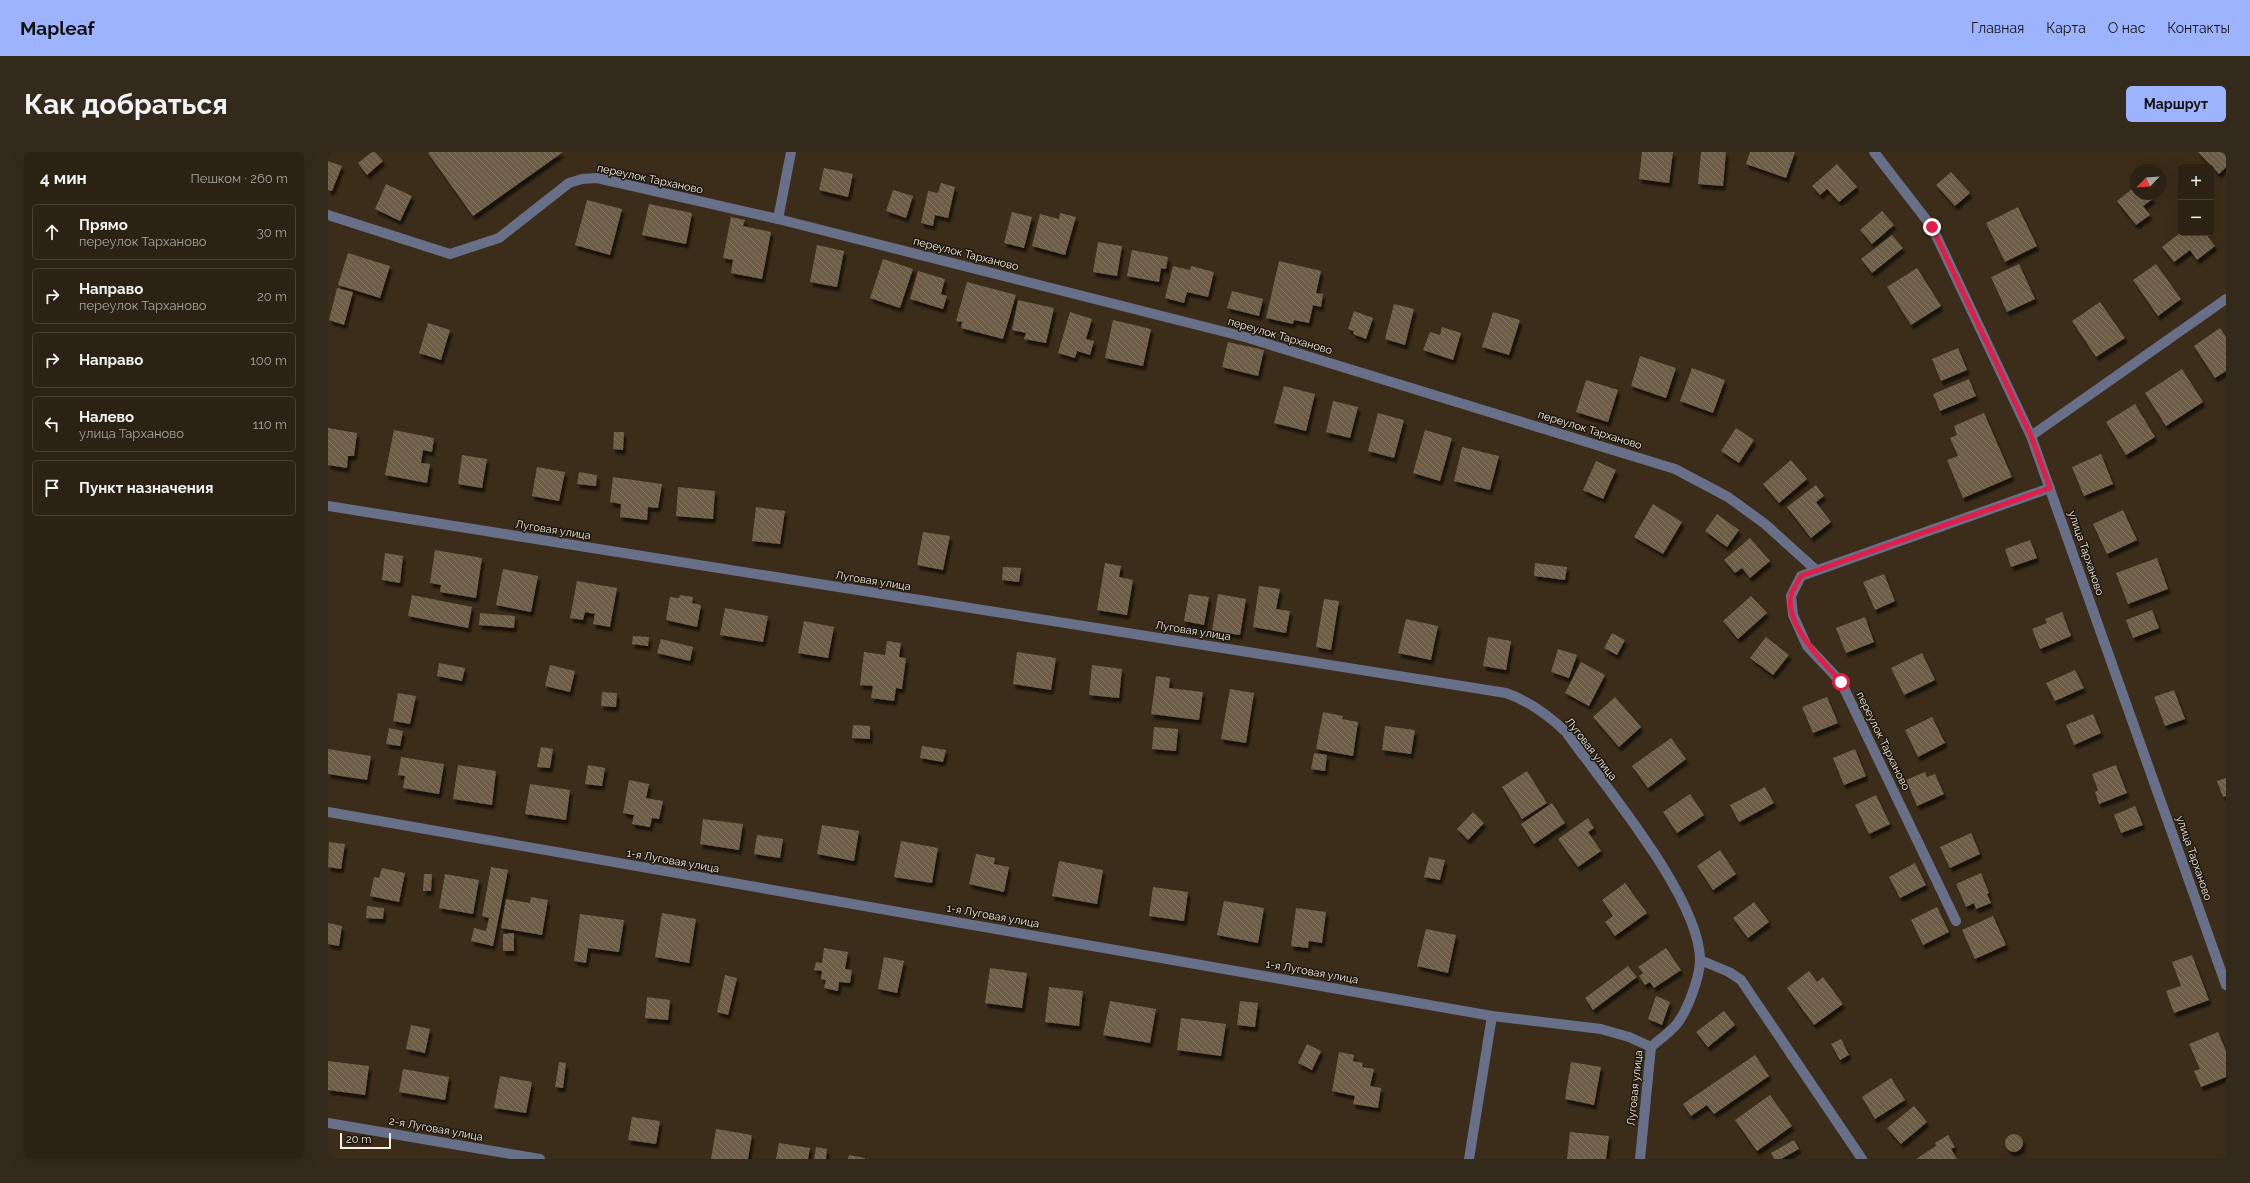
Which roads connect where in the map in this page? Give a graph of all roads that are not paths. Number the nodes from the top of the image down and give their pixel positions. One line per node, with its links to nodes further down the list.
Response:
1 (791, 152): 4 (street)
2 (1874, 152): 6 (street, улица Тарханово)
3 (328, 215): 4 (street, переулок Тарханово)
4 (778, 219): 9 (street, переулок Тарханово)
5 (2226, 299): 6 (street)
6 (2031, 436): 7 (street, улица Тарханово)
7 (2050, 488): 9 (street); 13 (street, улица Тарханово)
8 (328, 506): 12 (street, Луговая улица)
9 (1816, 570): 11 (street, переулок Тарханово)
10 (328, 812): 14 (street, 1-я Луговая улица)
11 (1956, 921)
12 (1700, 960): 15 (street, Луговая улица); 20 (street)
13 (2226, 986)
14 (1492, 1016): 15 (street, 1-я Луговая улица); 18 (street)
15 (1651, 1047): 19 (street, Луговая улица)
16 (328, 1123): 17 (street, 2-я Луговая улица)
17 (540, 1159)
18 (1469, 1159)
19 (1640, 1159)
20 (1862, 1159)

